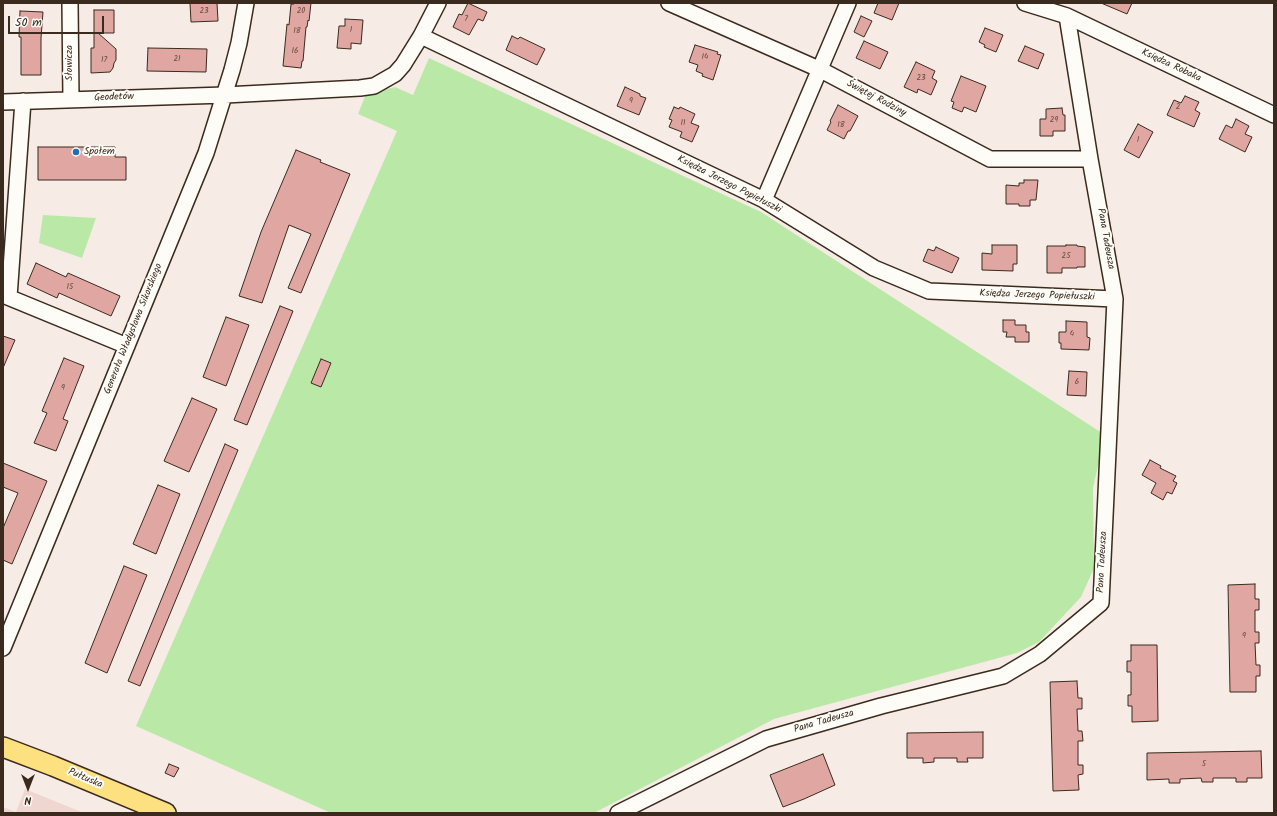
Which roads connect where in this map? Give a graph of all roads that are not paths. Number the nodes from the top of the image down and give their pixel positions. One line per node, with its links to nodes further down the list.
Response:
1 (70, 3): 11 (street, Słowicza)
2 (246, 3): 10 (street, Generała Władysława Sikorskiego)
3 (438, 3): 8 (street, Geodetów)
4 (669, 3): 9 (street, Świętej Rodziny)
5 (848, 3): 9 (street)
6 (1025, 3): 7 (street, Księdza Robaka)
7 (1067, 16): 14 (street, Księdza Robaka); 15 (street, Pana Tadeusza)
8 (421, 36): 10 (street, Geodetów); 16 (street, Księdza Jerzego Popiełuszki)
9 (821, 70): 15 (street, Świętej Rodziny); 16 (street)
10 (225, 95): 11 (street, Geodetów); 19 (street, Generała Władysława Sikorskiego)
11 (70, 100): 12 (street, Geodetów)
12 (23, 101): 13 (street, Geodetów); 17 (street)
13 (3, 102)
14 (1274, 115)
15 (1090, 160): 18 (street, Pana Tadeusza)
16 (764, 200): 18 (street, Księdza Jerzego Popiełuszki)
17 (6, 296): 19 (street)
18 (1115, 299): 23 (street, Pana Tadeusza)
19 (127, 346): 20 (street, Generała Władysława Sikorskiego)
20 (3, 648)
21 (3, 747): 22 (main road, Pułtuska)
22 (166, 813)
23 (618, 813)

